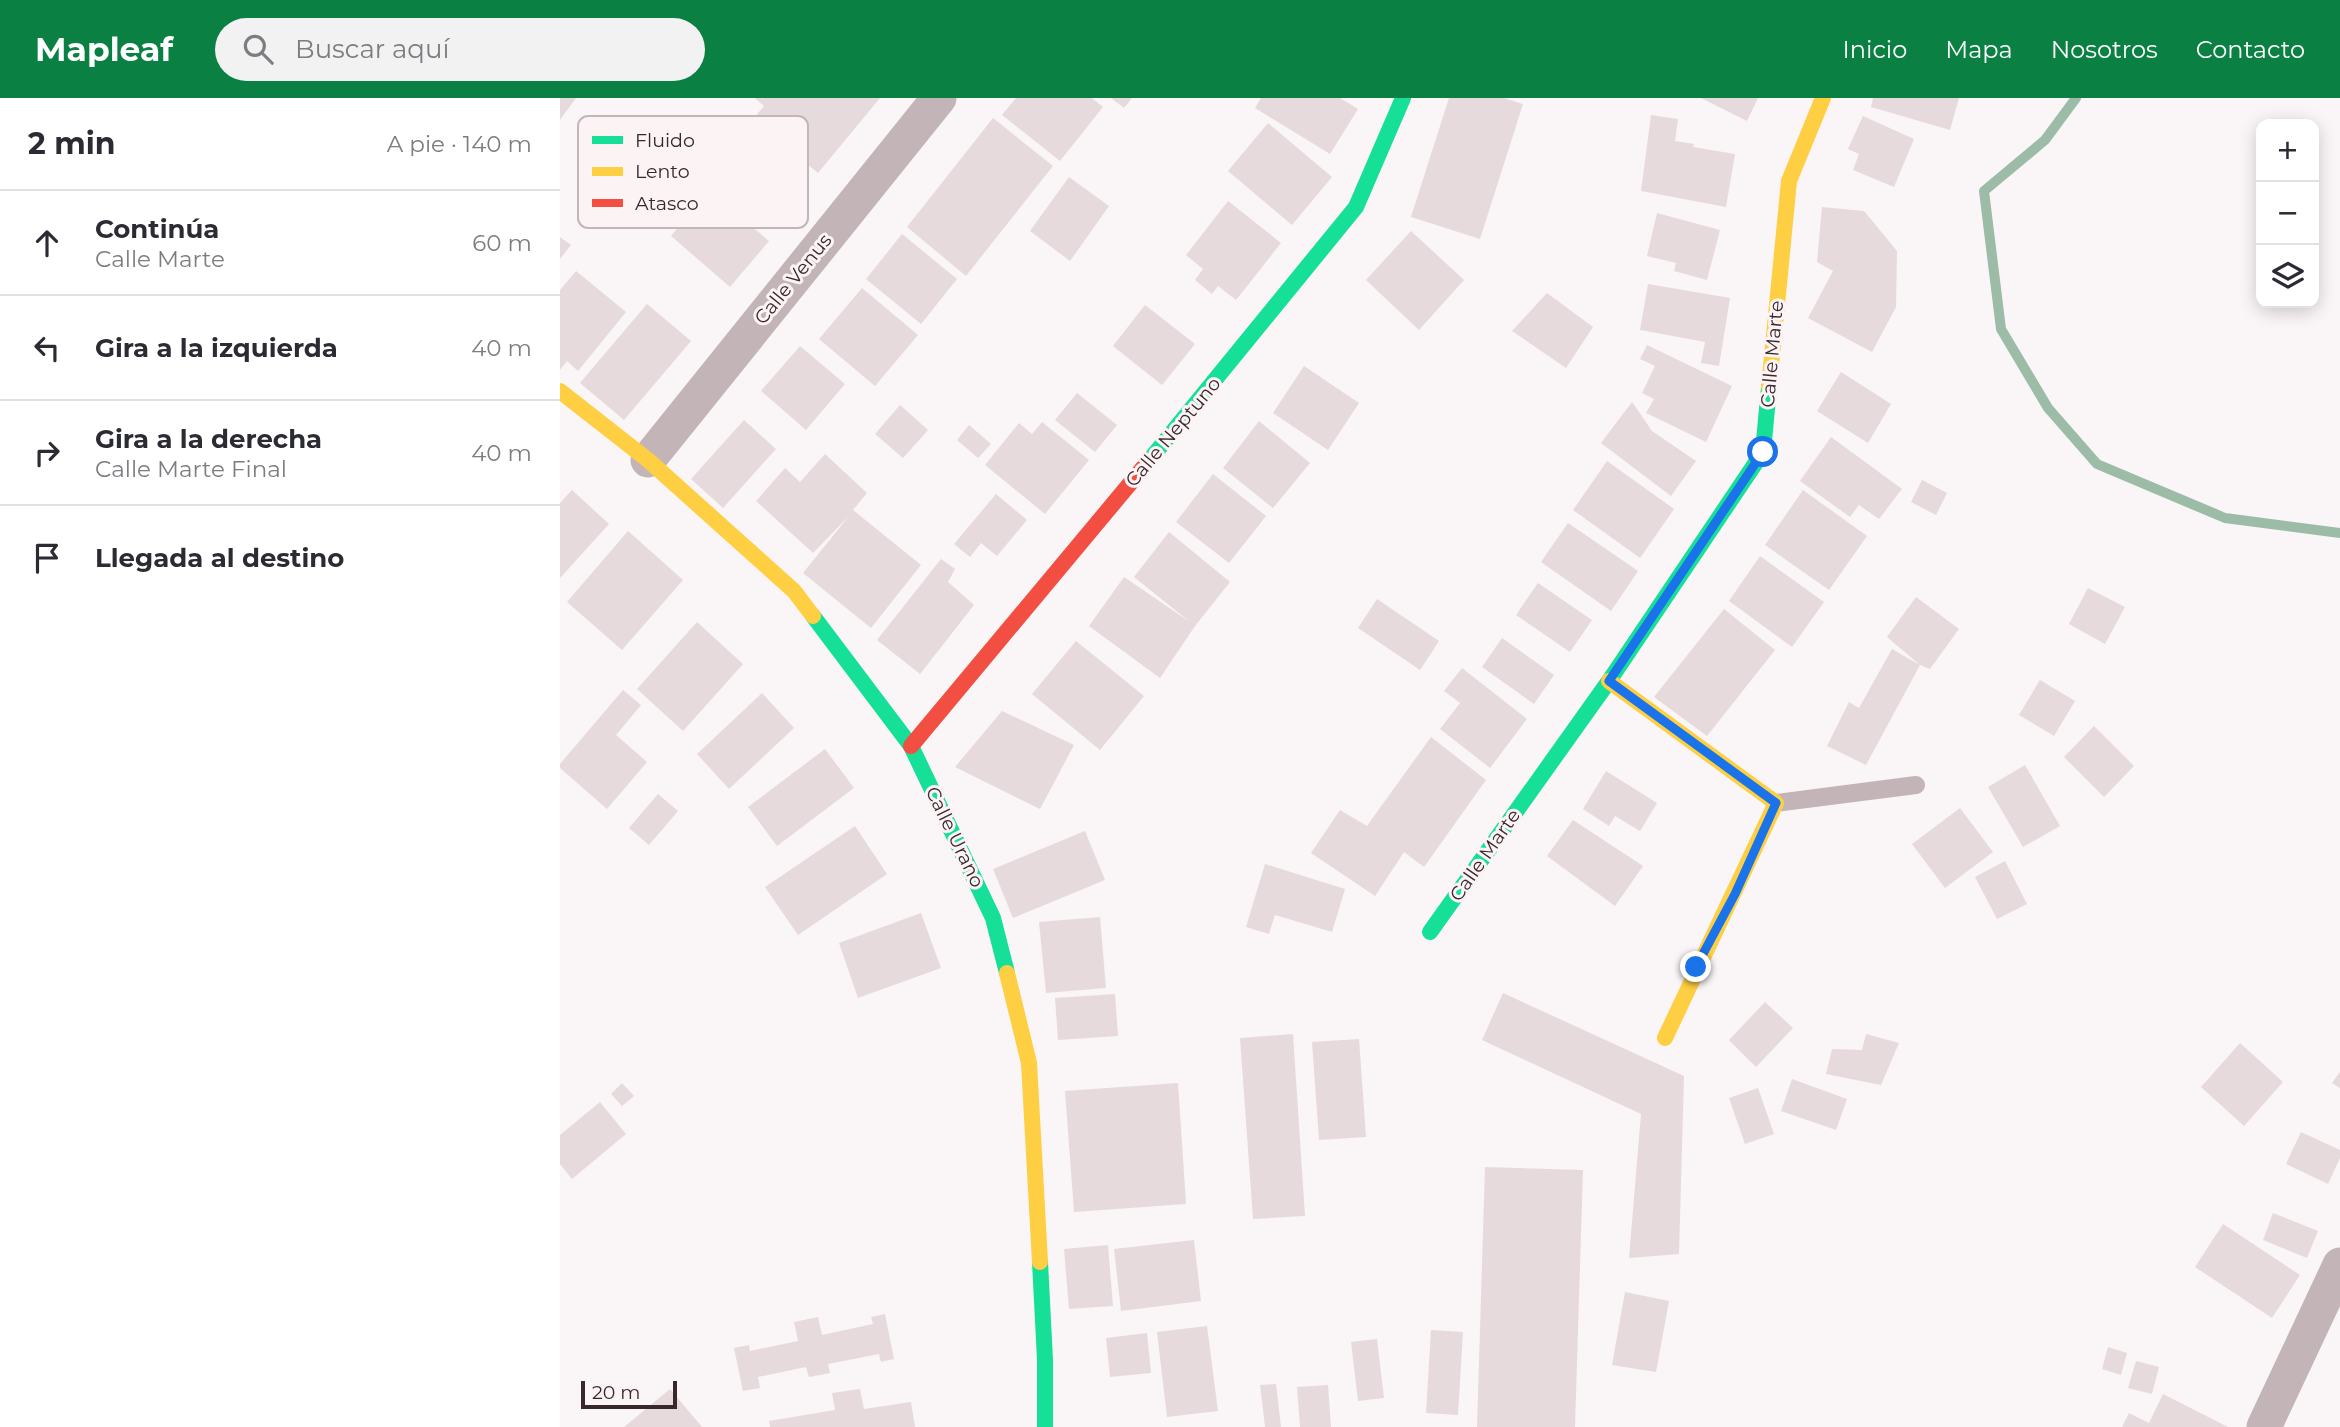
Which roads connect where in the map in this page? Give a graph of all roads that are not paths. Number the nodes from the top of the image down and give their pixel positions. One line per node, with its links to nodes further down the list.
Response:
1 (939, 98): 5 (street, Calle Venus)
2 (1403, 98): 7 (street, Calle Neptuno)
3 (1823, 98): 6 (street, Calle Marte)
4 (560, 391): 5 (street, Calle Urano)
5 (648, 460): 7 (street, Calle Urano)
6 (1609, 681): 9 (street); 10 (street, Calle Marte)
7 (911, 746): 13 (street, Calle Urano)
8 (1916, 785): 9 (lane)
9 (1776, 803): 11 (street)
10 (1430, 932)
11 (1665, 1038)
12 (2340, 1265): 14 (street)
13 (1045, 1427)
14 (2264, 1427)

